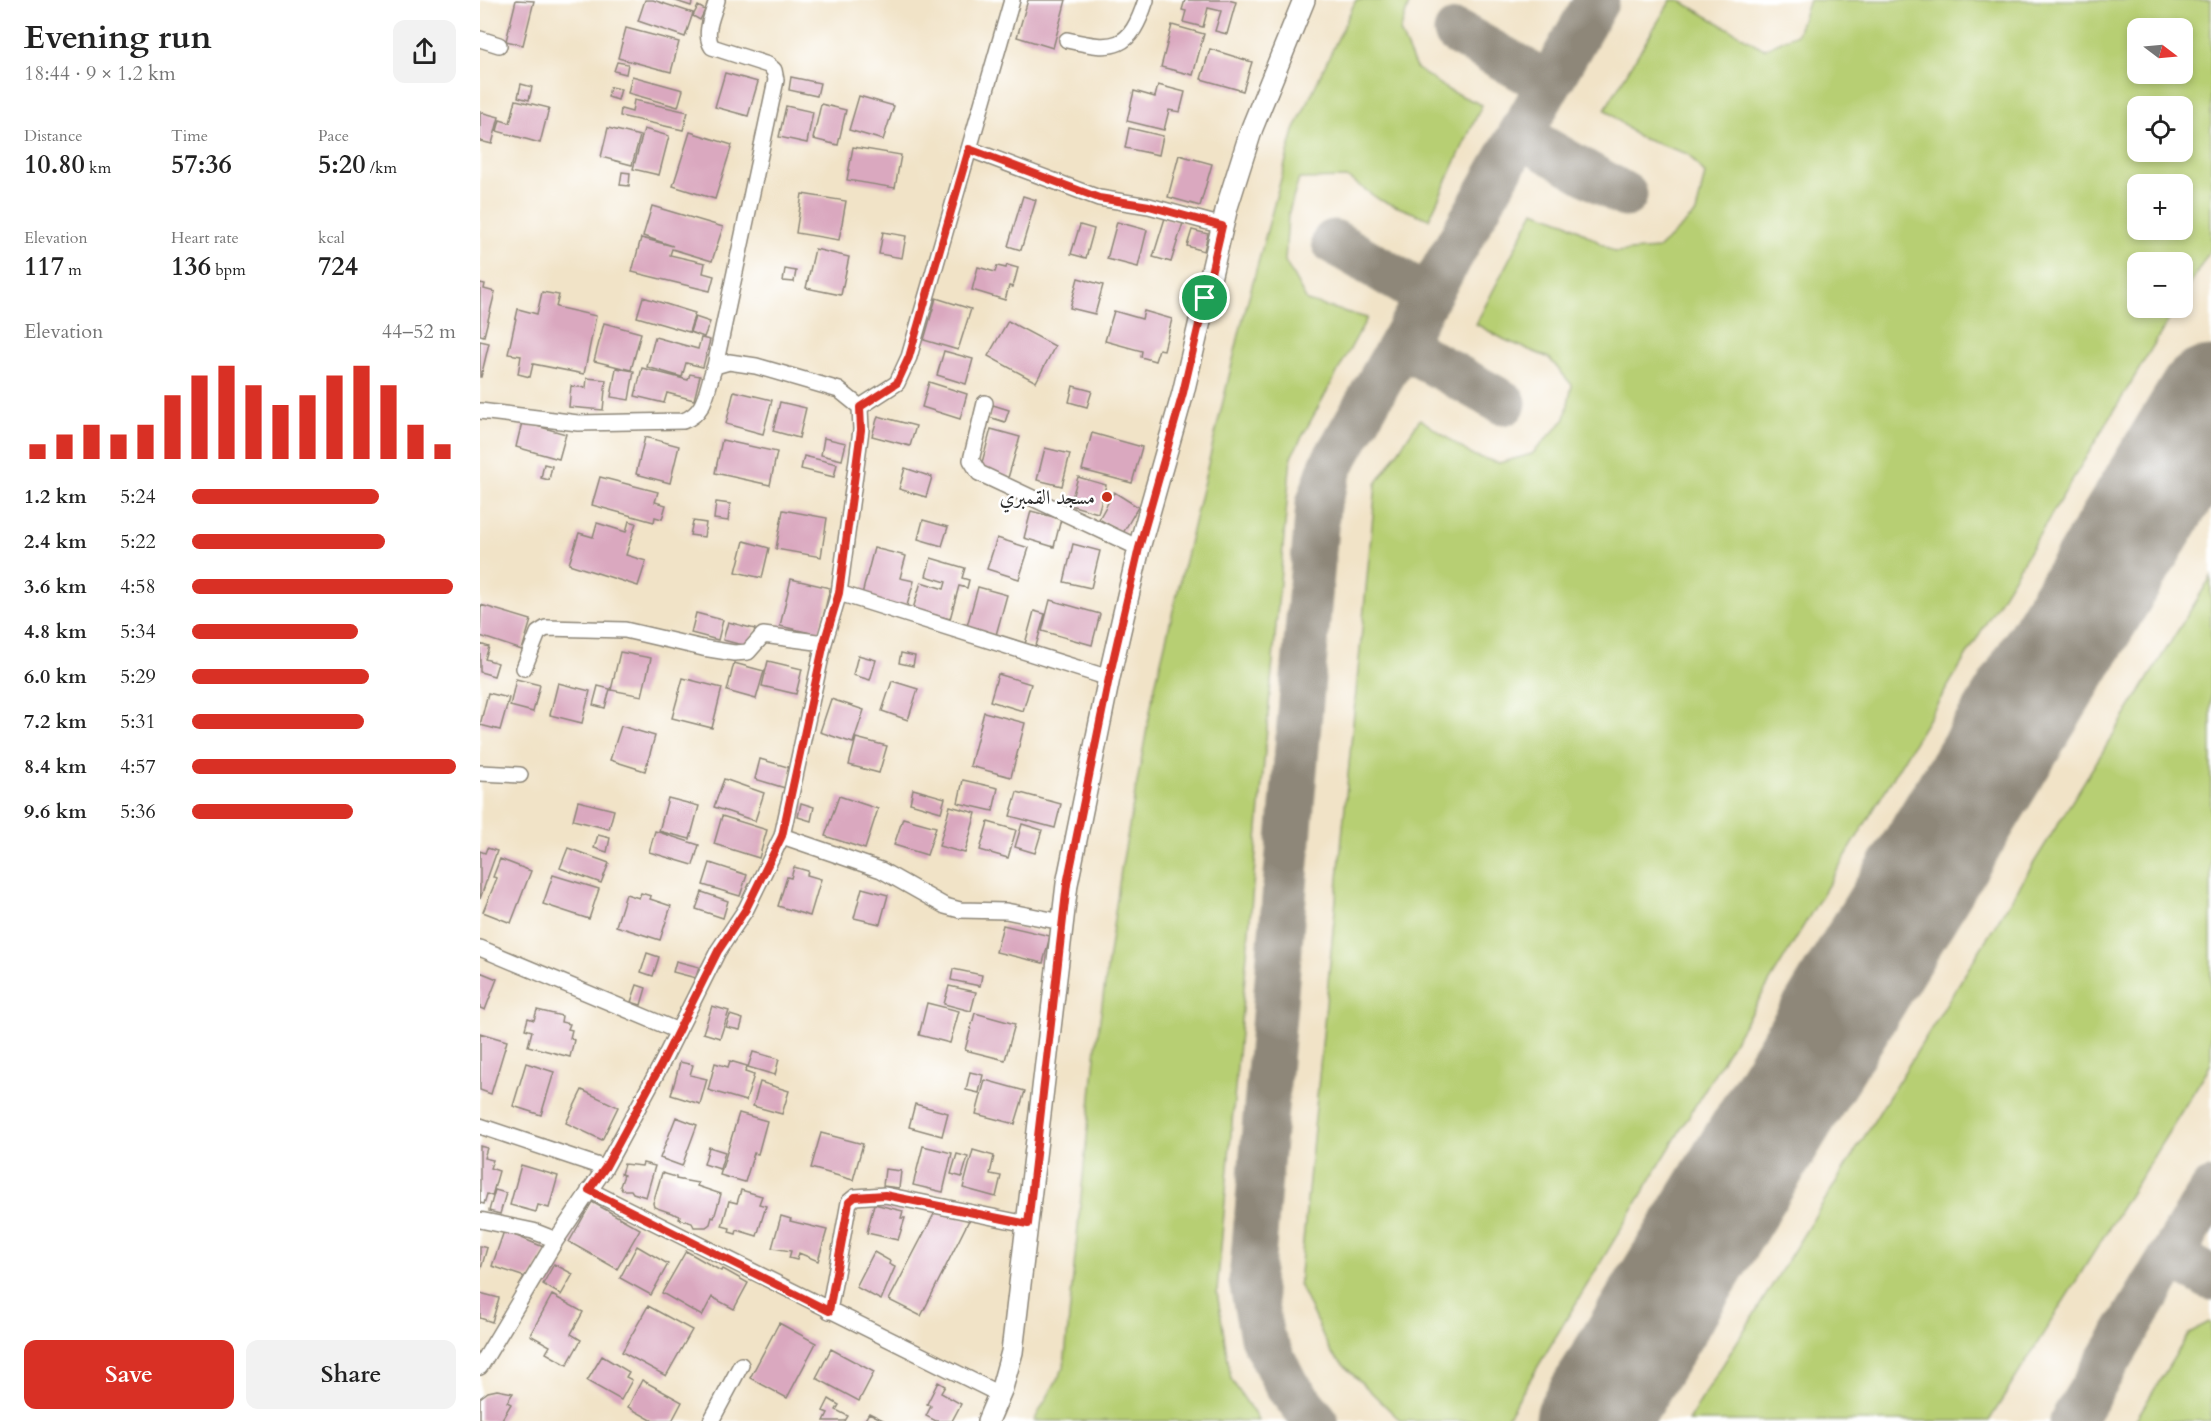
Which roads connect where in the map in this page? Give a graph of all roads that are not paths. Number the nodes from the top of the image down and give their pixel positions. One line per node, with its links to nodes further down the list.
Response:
1 (717, 0): 10 (street)
2 (1012, 0): 8 (street)
3 (1146, 0): 6 (street)
4 (1304, 0): 9 (main road)
5 (480, 39): 7 (street)
6 (1067, 40)
7 (499, 45)
8 (969, 149): 9 (street); 12 (street)
9 (1222, 226): 14 (main road)
10 (715, 366): 12 (street); 13 (street)
11 (985, 402): 14 (street)
12 (860, 407): 15 (street)
13 (480, 411)
14 (1139, 548): 18 (main road)
15 (839, 593): 16 (street); 18 (street)
16 (824, 643): 17 (street); 21 (street)
17 (524, 668)
18 (1109, 678): 22 (main road)
19 (480, 773): 20 (street)
20 (520, 775)
21 (782, 836): 22 (street); 24 (street)
22 (1062, 922): 29 (main road)
23 (480, 948): 24 (street)
24 (678, 1031): 26 (street)
25 (480, 1126): 26 (street)
26 (605, 1168): 27 (street)
27 (589, 1190): 30 (street); 31 (street)
28 (480, 1220): 30 (street)
29 (1028, 1224): 31 (street); 34 (main road)
30 (556, 1239): 33 (street)
31 (829, 1311): 34 (street)
32 (741, 1365): 35 (street)
33 (480, 1367)
34 (999, 1394): 36 (main road)
35 (711, 1421)
36 (988, 1421)

